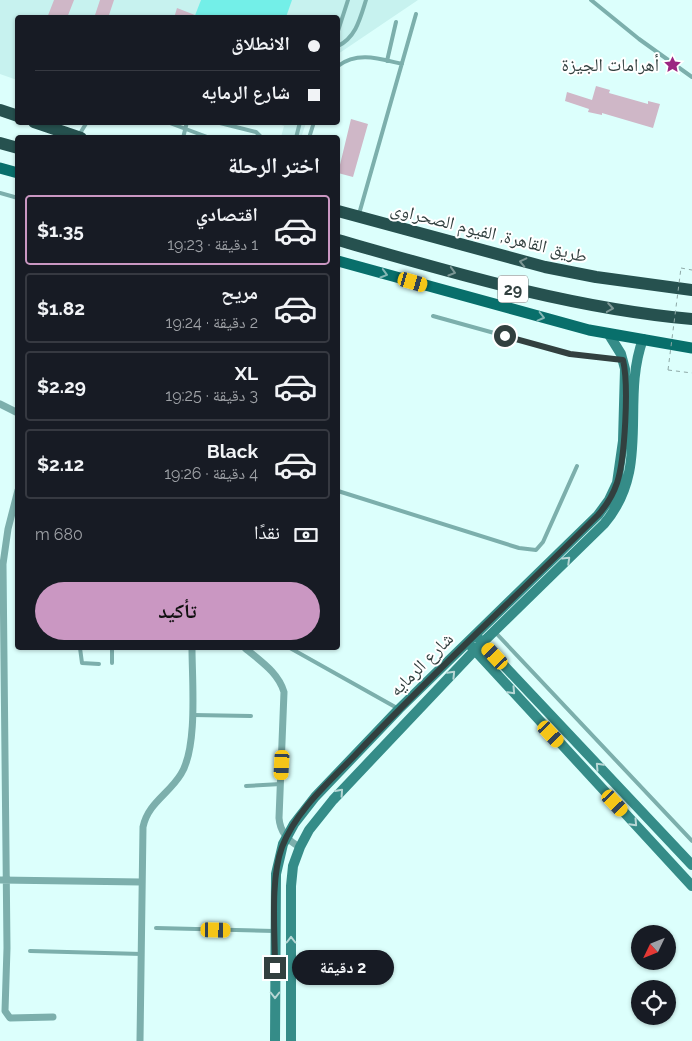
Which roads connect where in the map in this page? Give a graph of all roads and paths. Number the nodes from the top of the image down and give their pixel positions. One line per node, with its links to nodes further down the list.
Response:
1 (348, 0): 6 (lane)
2 (366, 0): 7 (lane)
3 (591, 0): 11 (lane)
4 (416, 14): 9 (lane)
5 (396, 22): 8 (lane)
6 (340, 25)
7 (340, 45)
8 (387, 61): 9 (lane); 10 (lane)
9 (402, 64): 30 (lane)
10 (340, 65)
11 (692, 76)
12 (0, 110): 13 (highway)
13 (15, 115)
14 (43, 125): 19 (highway)
15 (174, 125): 18 (lane)
16 (186, 125): 18 (lane)
17 (228, 125): 22 (lane)
18 (185, 130): 20 (lane); 21 (lane)
19 (74, 135)
20 (184, 135)
21 (201, 135)
22 (259, 135)
23 (0, 143): 24 (highway)
24 (15, 147)
25 (0, 168): 26 (main road)
26 (15, 172)
27 (0, 193): 28 (lane)
28 (15, 197)
29 (340, 212): 30 (highway, طريق القاهرة, الفيوم الصحراوى / 29)
30 (358, 217): 34 (highway, طريق القاهرة, الفيوم الصحراوى / 29, one-way to 30)
31 (340, 241): 36 (highway, 29, one-way to 36)
32 (340, 262): 37 (main road, one-way to 37)
33 (692, 270): 41 (path, bridge)
34 (692, 290)
35 (433, 316): 40 (lane)
36 (692, 319)
37 (608, 333): 38 (main road); 40 (street, شارع الرمايه)
38 (643, 339): 39 (main road); 49 (street, شارع الرمايه, one-way to 38)
39 (692, 348)
40 (623, 360): 48 (street, شارع الرمايه)
41 (692, 373)
42 (0, 404): 43 (street)
43 (15, 412)
44 (577, 466): 45 (lane)
45 (340, 492)
46 (15, 502): 47 (street)
47 (1, 564): 59 (street)
48 (486, 623): 49 (lane); 50 (street, شارع الرمايه)
49 (494, 631): 51 (street, شارع الرمايه); 66 (lane)
50 (471, 638): 51 (street); 60 (street, شارع الرمايه)
51 (478, 646): 67 (street, شارع الرمايه, one-way to 51); 68 (street, one-way to 51); 71 (street, one-way to 71)
52 (80, 650): 58 (lane)
53 (112, 650): 57 (lane)
54 (192, 650): 61 (street)
55 (247, 650): 63 (street)
56 (294, 650): 60 (lane)
57 (112, 663)
58 (98, 664)
59 (2, 699): 69 (street)
60 (399, 709): 65 (street, شارع الرمايه)
61 (193, 715): 62 (lane); 70 (street)
62 (251, 716)
63 (280, 784): 64 (lane); 65 (street)
64 (246, 786)
65 (287, 837): 67 (street); 73 (street, شارع الرمايه)
66 (692, 840)
67 (300, 847): 80 (street, شارع الرمايه, one-way to 67)
68 (692, 866)
69 (3, 880): 70 (street); 74 (street)
70 (141, 882): 76 (street)
71 (692, 886)
72 (156, 928): 73 (lane)
73 (275, 931): 79 (street, شارع الرمايه, one-way to 79)
74 (4, 948): 77 (street)
75 (30, 951): 76 (lane)
76 (142, 954): 78 (street)
77 (54, 1017)
78 (140, 1041)
79 (275, 1041)
80 (292, 1041)

